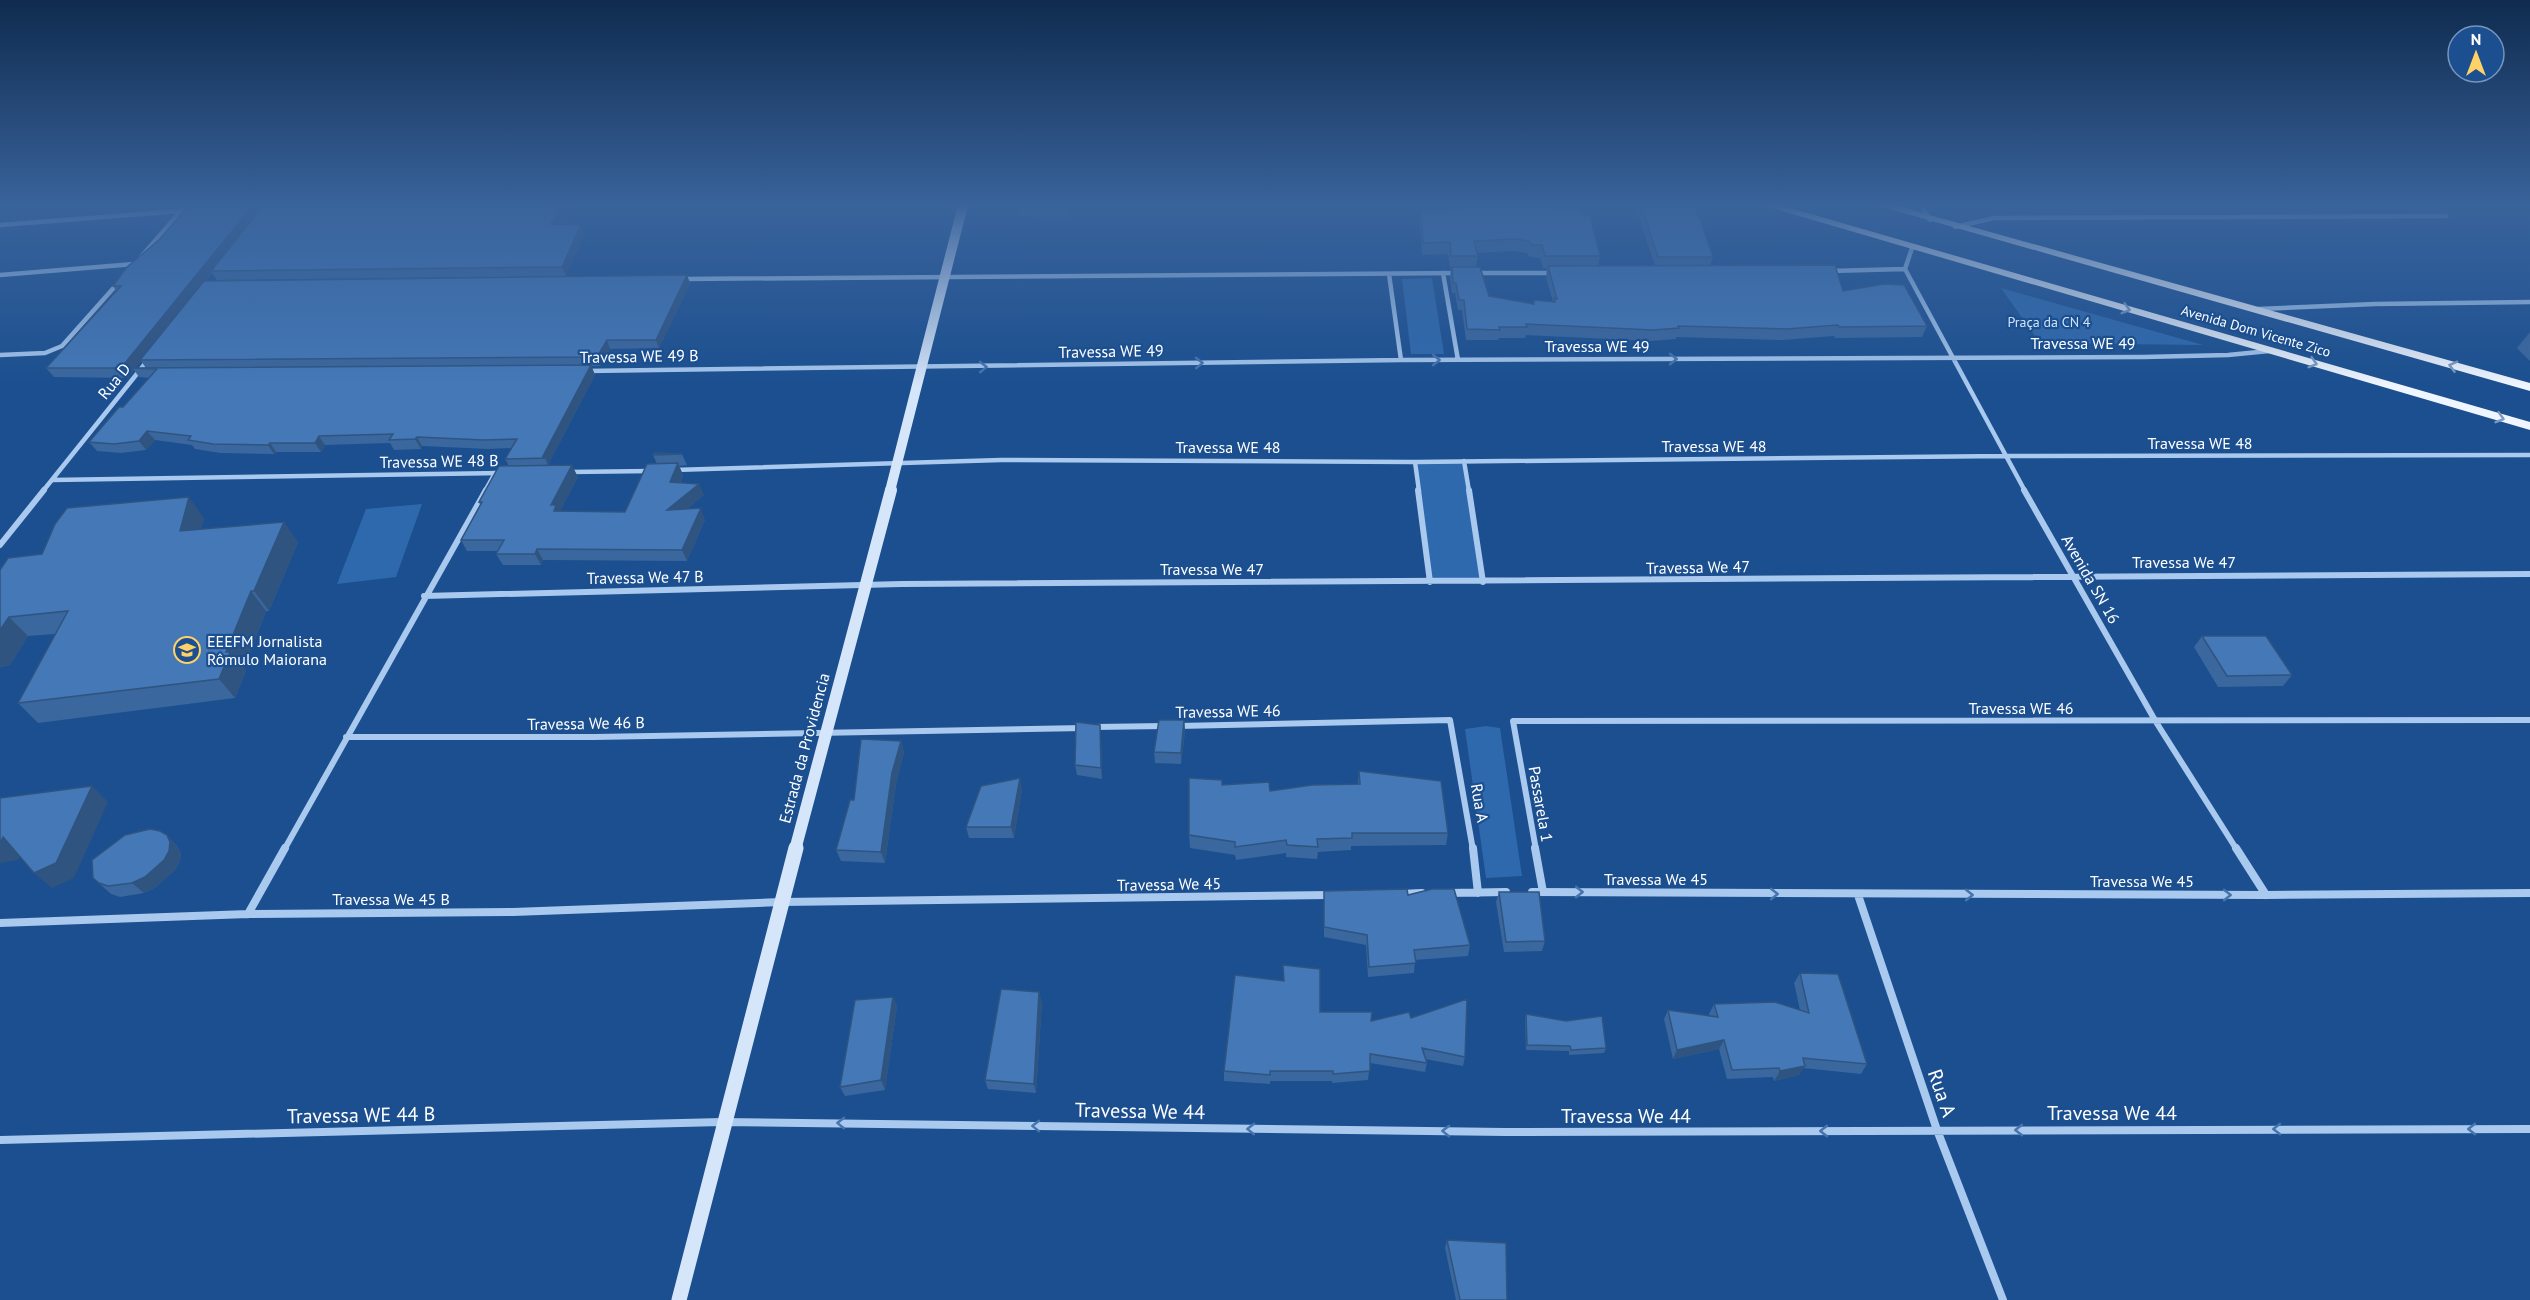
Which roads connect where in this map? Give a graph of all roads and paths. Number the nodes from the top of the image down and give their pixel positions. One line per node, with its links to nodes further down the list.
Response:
1 (114, 266): 13 (street)
2 (133, 266): 9 (street)
3 (949, 266): 14 (main road, Estrada da Providencia)
4 (1906, 266): 7 (street)
5 (1973, 266): 19 (main road, Avenida Dom Vicente Zico, one-way to 19)
6 (2093, 266): 18 (main road, Avenida Dom Vicente Zico)
7 (1905, 269): 8 (street); 22 (street, Avenida SN 16)
8 (1825, 271)
9 (127, 273)
10 (1443, 273): 11 (street); 12 (street); 24 (street)
11 (1562, 273)
12 (1389, 274): 14 (street); 23 (street)
13 (0, 275)
14 (946, 277): 15 (street); 25 (main road, Estrada da Providencia)
15 (679, 279)
16 (119, 282): 20 (street)
17 (2530, 302): 18 (street)
18 (2248, 309): 29 (main road, Avenida Dom Vicente Zico, one-way to 18)
19 (2270, 351): 22 (street, Travessa WE 49); 30 (main road, Avenida Dom Vicente Zico, one-way to 30)
20 (0, 355)
21 (152, 355): 27 (street, Rua D)
22 (1952, 358): 24 (street, Travessa WE 49, one-way to 22); 32 (street, Avenida SN 16)
23 (1401, 360): 24 (street, Travessa WE 49, one-way to 24); 25 (street, Travessa WE 49, one-way to 23)
24 (1458, 360)
25 (924, 368): 26 (street, Travessa WE 49 B); 35 (main road, Estrada da Providencia)
26 (574, 371)
27 (137, 373): 28 (street); 41 (street, Rua D)
28 (149, 373)
29 (2530, 387)
30 (2530, 426)
31 (2530, 455): 32 (street, Travessa WE 48)
32 (2005, 456): 33 (street, Travessa WE 48); 44 (street, Avenida SN 16)
33 (1464, 461): 34 (street, Travessa WE 48); 46 (street)
34 (1415, 462): 35 (street, Travessa WE 48); 45 (street)
35 (898, 465): 37 (street); 47 (main road, Estrada da Providencia)
36 (658, 471): 38 (street)
37 (669, 471)
38 (560, 472)
39 (495, 473): 40 (street, Travessa WE 48 B); 41 (street, Travessa WE 48 B); 48 (street)
40 (506, 473)
41 (52, 480): 42 (street, Rua D)
42 (0, 545)
43 (2530, 574): 44 (street, Travessa We 47)
44 (2073, 576): 46 (street, Travessa We 47); 52 (street, Avenida SN 16)
45 (1430, 582): 46 (street, Travessa We 47); 47 (street, Travessa We 47)
46 (1483, 582)
47 (866, 586): 48 (street, Travessa We 47 B); 53 (main road, Estrada da Providencia)
48 (424, 596): 54 (street)
49 (1450, 720): 53 (street, Travessa WE 46); 55 (street, Rua A)
50 (2530, 720): 52 (street, Travessa WE 46)
51 (1513, 721): 52 (street, Travessa WE 46); 58 (street, Passarela 1)
52 (2156, 722): 65 (street, Avenida SN 16)
53 (826, 733): 54 (street, Travessa We 46 B); 66 (main road, Estrada da Providencia)
54 (346, 737): 67 (street)
55 (1478, 892): 56 (street); 61 (street)
56 (1510, 892)
57 (1521, 892): 58 (street, Travessa We 45)
58 (1543, 892): 64 (street, Travessa We 45, one-way to 64)
59 (2530, 892): 65 (street, Travessa We 45)
60 (1431, 893): 62 (street)
61 (1442, 893)
62 (1395, 894)
63 (1335, 895): 66 (street, Travessa We 45)
64 (1858, 895): 65 (street, Travessa We 45, one-way to 65); 71 (street, Rua A)
65 (2265, 895)
66 (781, 902): 67 (street, Travessa We 45 B); 69 (main road, Estrada da Providencia)
67 (248, 914): 68 (street, Travessa We 45 B)
68 (0, 923)
69 (722, 1122): 71 (street, Travessa We 44, one-way to 69); 72 (street, Travessa WE 44 B); 73 (main road, Estrada da Providencia)
70 (2530, 1129): 71 (street, Travessa We 44, one-way to 71)
71 (1937, 1131): 74 (street, Rua A)
72 (0, 1140)
73 (679, 1300)
74 (2002, 1300)

